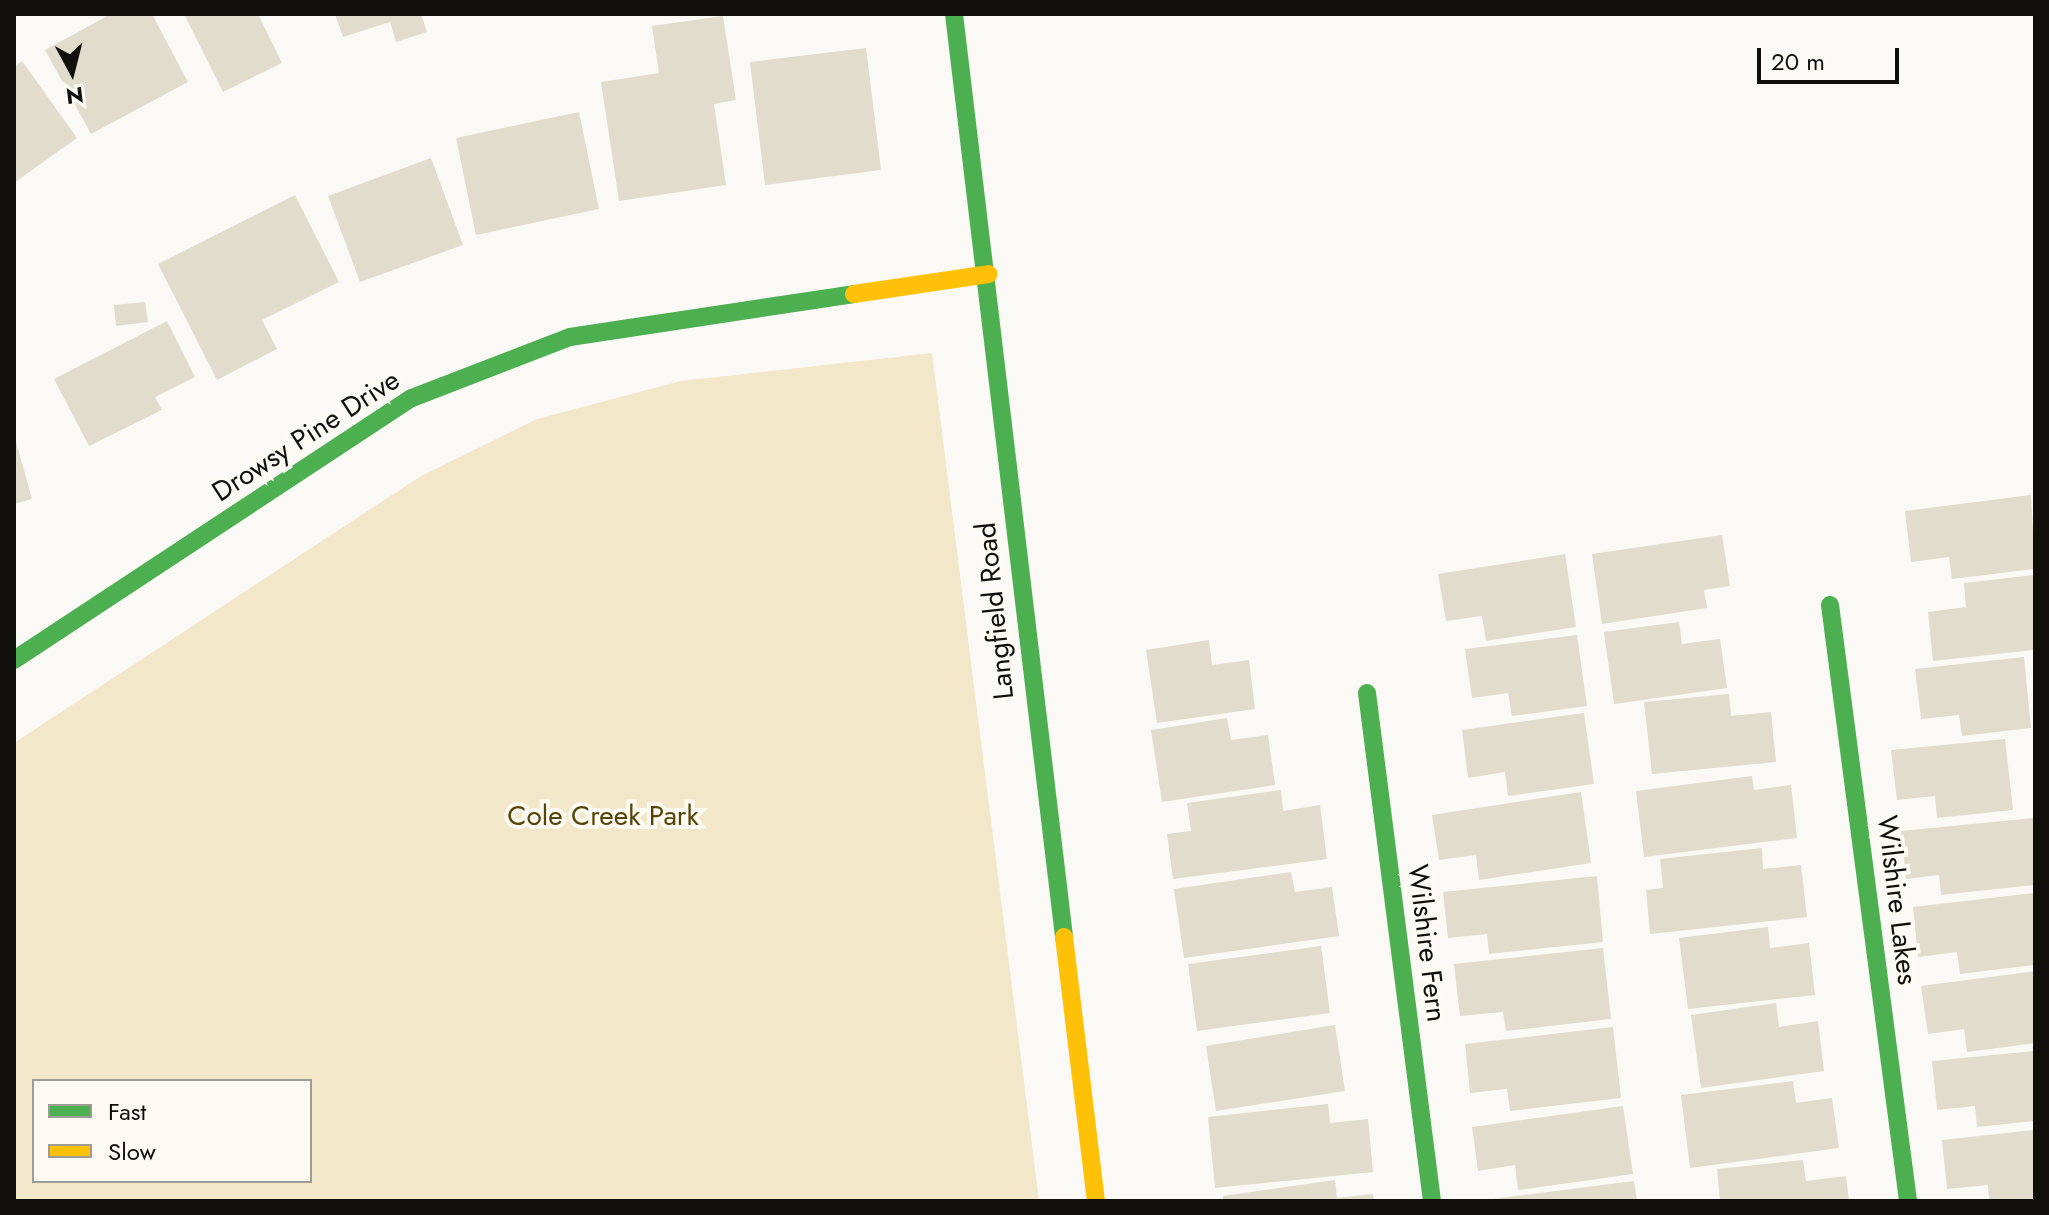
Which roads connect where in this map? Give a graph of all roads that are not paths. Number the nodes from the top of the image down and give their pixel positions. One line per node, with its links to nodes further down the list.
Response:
1 (954, 14): 2 (street, Langfield Road)
2 (989, 274): 4 (street, Drowsy Pine Drive); 6 (street, Langfield Road)
3 (1830, 605): 8 (street, Wilshire Lakes)
4 (14, 660)
5 (1367, 693): 7 (street, Wilshire Fern)
6 (1096, 1201)
7 (1432, 1201)
8 (1908, 1201)

